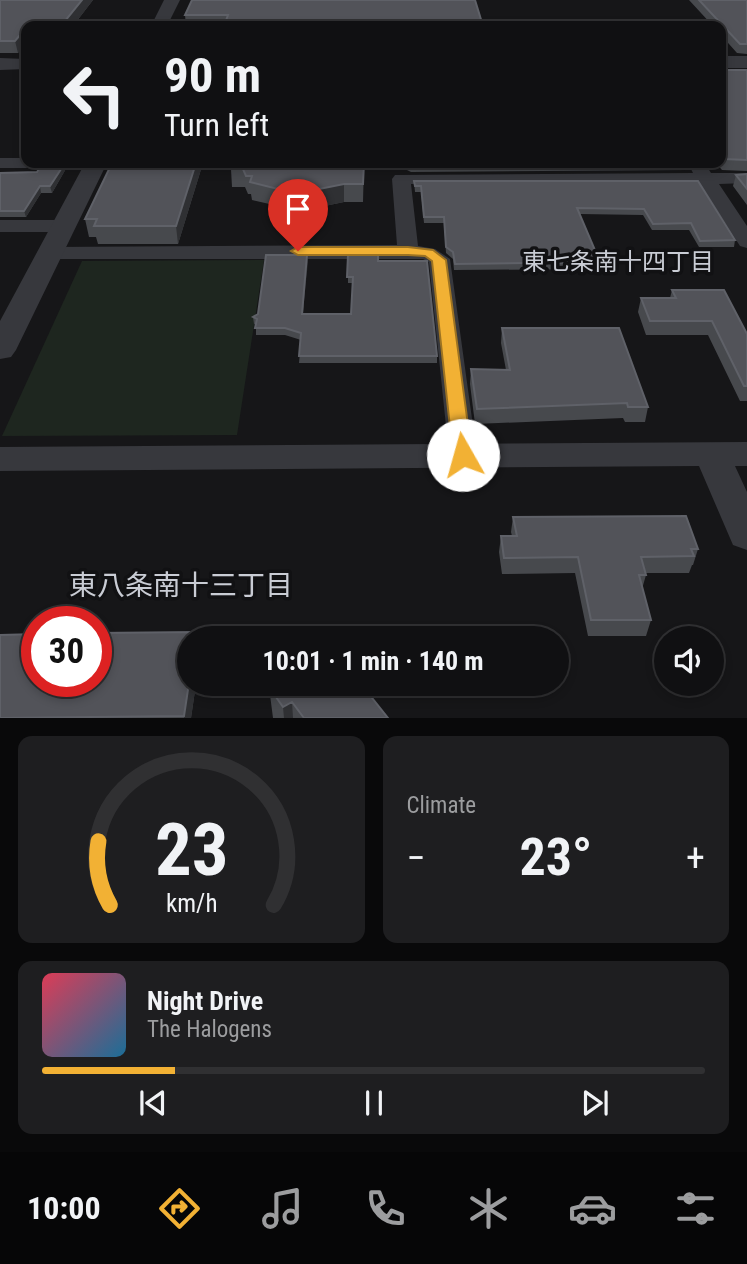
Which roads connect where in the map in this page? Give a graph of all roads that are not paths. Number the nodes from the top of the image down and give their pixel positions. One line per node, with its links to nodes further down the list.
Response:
1 (172, 0): 2 (street)
2 (162, 21)
3 (726, 62): 4 (street)
4 (747, 62)
5 (0, 64): 6 (street)
6 (21, 64)
7 (0, 163): 8 (street)
8 (21, 163)
9 (93, 168): 14 (street)
10 (610, 171): 11 (street); 16 (street)
11 (701, 171): 12 (street); 15 (street)
12 (747, 178)
13 (0, 226): 14 (street)
14 (64, 226): 17 (street)
15 (747, 242)
16 (408, 251): 17 (street); 20 (street)
17 (50, 253): 18 (street)
18 (0, 350)
19 (729, 454): 20 (street); 22 (street)
20 (463, 455): 21 (street)
21 (0, 459)
22 (747, 536)

